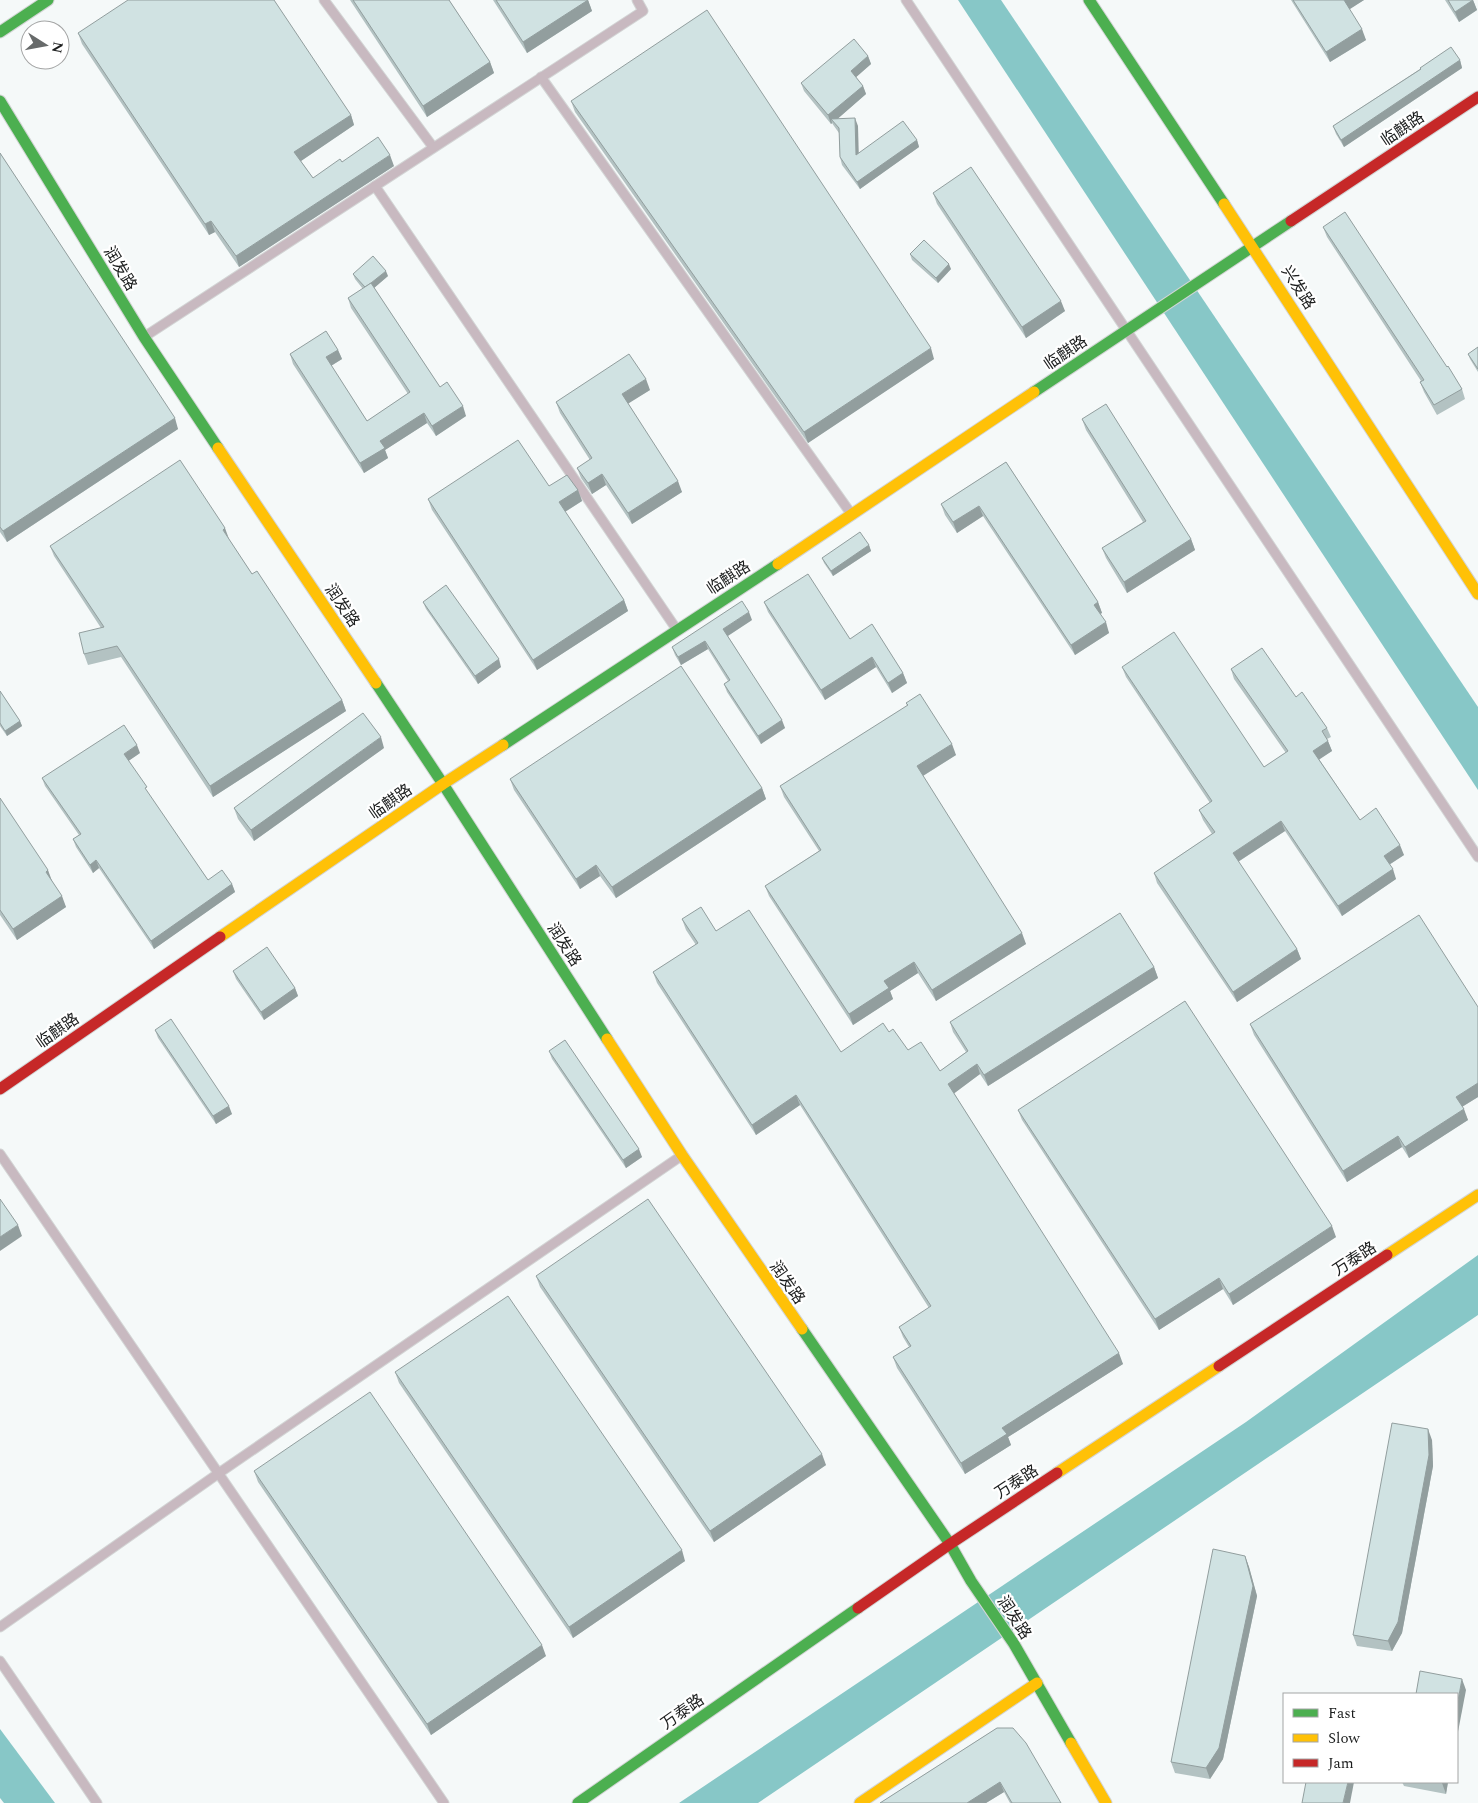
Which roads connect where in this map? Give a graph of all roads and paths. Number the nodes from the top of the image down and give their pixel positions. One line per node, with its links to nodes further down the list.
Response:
1 (48, 0): 6 (main road)
2 (324, 0): 10 (lane)
3 (637, 0): 7 (lane)
4 (906, 0): 13 (lane)
5 (1089, 0): 12 (main road, 兴发路)
6 (0, 32)
7 (541, 77): 10 (lane); 15 (lane)
8 (1478, 97): 12 (main road, 临麒路)
9 (0, 101): 14 (main road, 润发路)
10 (434, 148): 11 (lane)
11 (375, 186): 14 (lane); 17 (lane)
12 (1253, 247): 13 (main road, 临麒路); 16 (main road, 兴发路)
13 (1126, 330): 15 (main road, 临麒路); 19 (lane)
14 (144, 337): 18 (main road, 润发路)
15 (852, 516): 17 (main road, 临麒路)
16 (1478, 594)
17 (677, 630): 18 (main road, 临麒路)
18 (443, 784): 20 (main road, 临麒路); 22 (main road, 润发路)
19 (1478, 857)
20 (0, 1089)
21 (0, 1154): 24 (lane)
22 (682, 1155): 24 (lane); 25 (main road, 润发路)
23 (1478, 1195): 25 (main road, 万泰路)
24 (219, 1473): 26 (lane); 30 (lane)
25 (950, 1544): 28 (main road, 润发路); 31 (main road, 万泰路)
26 (0, 1627)
27 (0, 1661): 29 (lane)
28 (1036, 1683): 32 (main road); 33 (main road, 润发路)
29 (97, 1803)
30 (444, 1803)
31 (578, 1803)
32 (860, 1803)
33 (1106, 1803)

